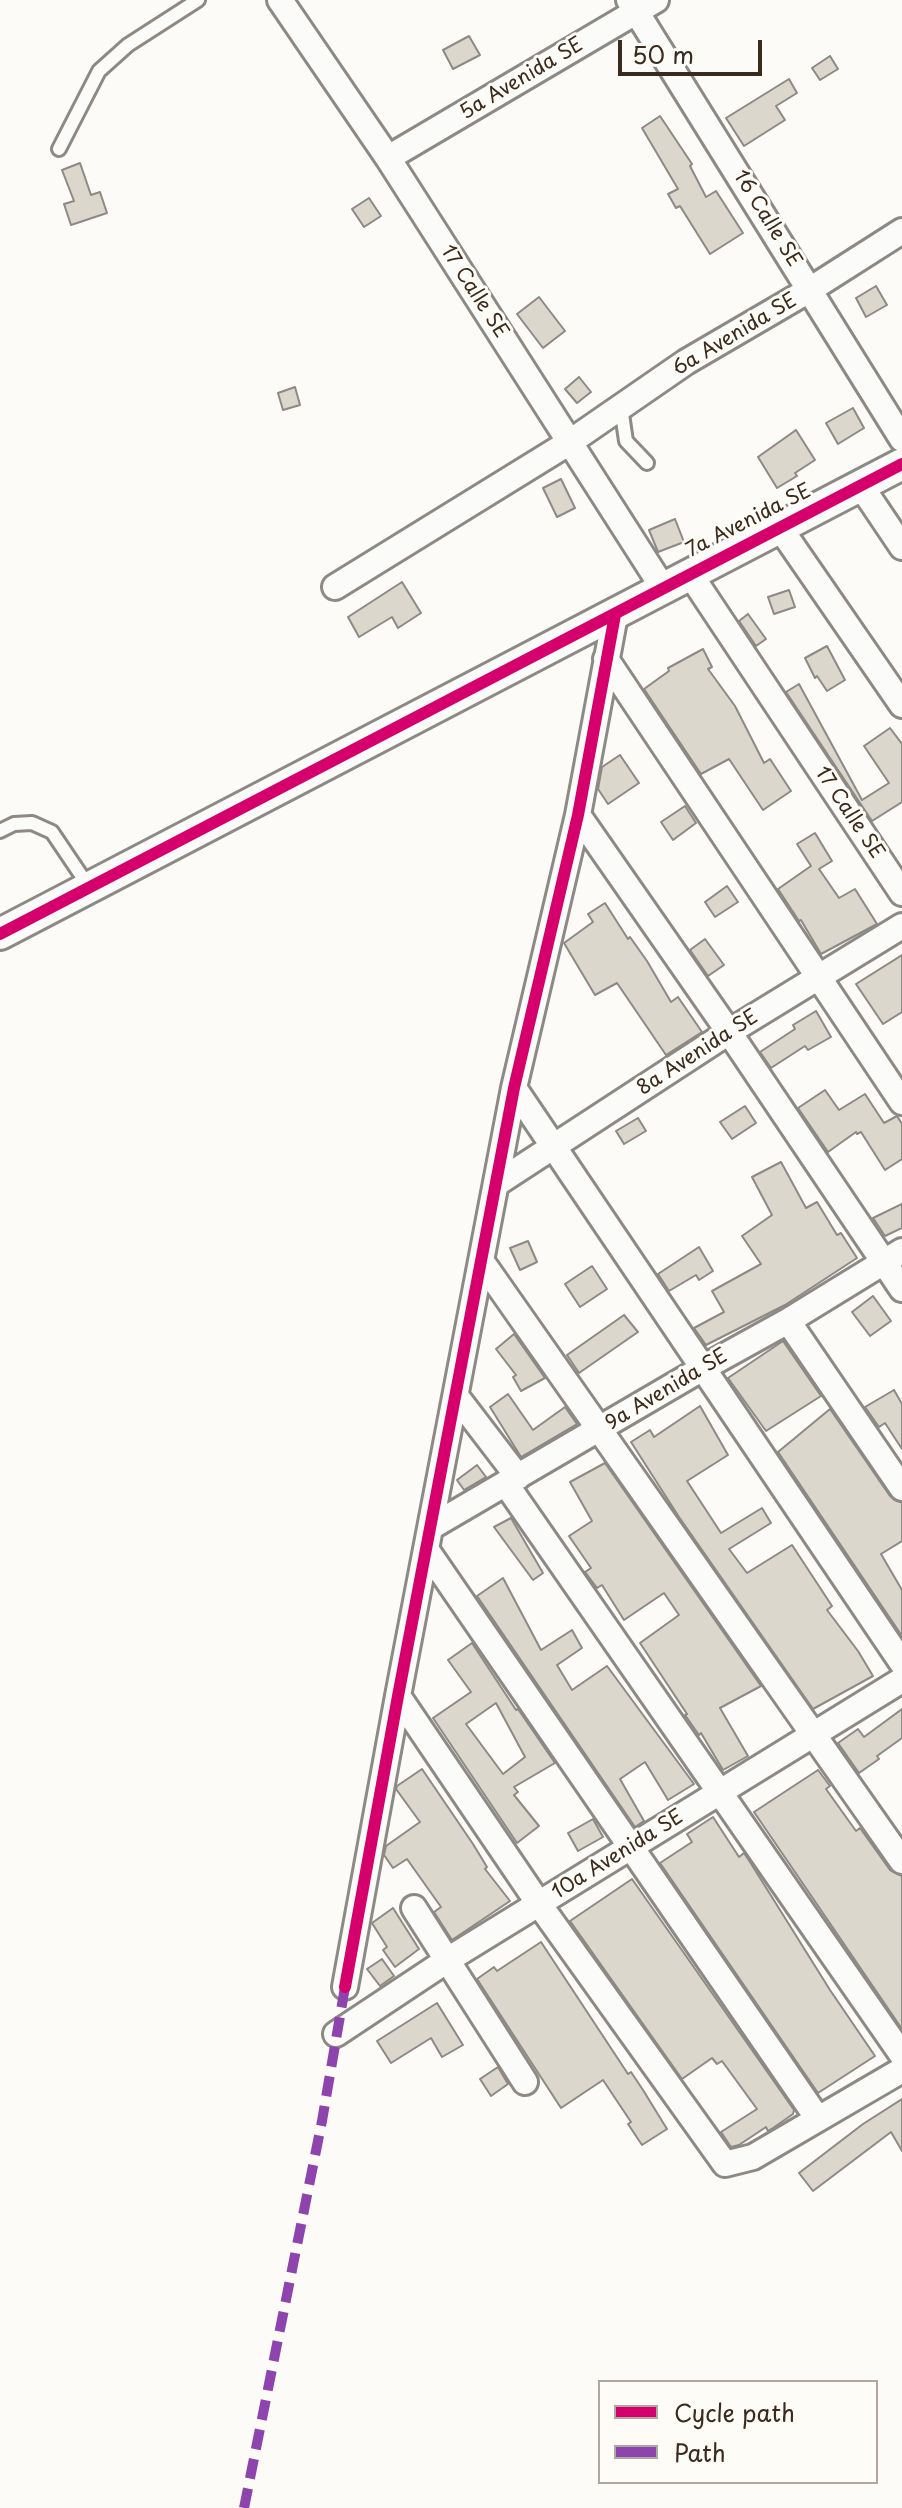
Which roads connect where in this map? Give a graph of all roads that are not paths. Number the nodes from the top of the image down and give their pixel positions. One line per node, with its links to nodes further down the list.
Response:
1 (198, 0): 4 (lane)
2 (280, 0): 5 (street, 17 Calle SE)
3 (641, 4): 5 (street, 5a Avenida SE); 7 (street, 16 Calle SE)
4 (59, 149)
5 (388, 158): 10 (street, 17 Calle SE)
6 (902, 231): 7 (street, 6a Avenida SE)
7 (811, 289): 8 (street, 6a Avenida SE); 9 (street, 16 Calle SE)
8 (621, 407): 10 (street, 6a Avenida SE); 11 (lane)
9 (902, 439)
10 (570, 442): 17 (street, 6a Avenida SE); 18 (street, 17 Calle SE)
11 (647, 463)
12 (902, 464): 13 (street, 7a Avenida SE)
13 (861, 486): 14 (street, 7a Avenida SE); 15 (street)
14 (780, 528): 16 (street, 7a Avenida SE); 21 (street)
15 (902, 547)
16 (690, 574): 18 (street, 7a Avenida SE); 25 (street, 17 Calle SE)
17 (335, 587)
18 (663, 588): 19 (street, 7a Avenida SE)
19 (615, 615): 20 (street); 24 (street, 7a Avenida SE)
20 (606, 659): 22 (street); 28 (street)
21 (902, 705)
22 (578, 815): 29 (street); 30 (street)
23 (0, 831): 24 (lane)
24 (89, 887): 27 (street, 7a Avenida SE)
25 (902, 893)
26 (902, 926): 28 (street, 8a Avenida SE)
27 (0, 934)
28 (820, 977): 29 (street, 8a Avenida SE); 31 (street)
29 (729, 1032): 32 (street, 8a Avenida SE); 34 (street)
30 (514, 1088): 32 (street); 33 (street)
31 (902, 1102)
32 (554, 1147): 33 (street, 8a Avenida SE); 38 (street)
33 (496, 1184): 35 (street)
34 (893, 1257): 36 (street); 37 (street, 9a Avenida SE)
35 (482, 1262): 39 (street); 40 (street)
36 (902, 1289)
37 (788, 1321): 38 (street, 9a Avenida SE); 42 (street)
38 (703, 1368): 40 (street, 9a Avenida SE); 45 (street)
39 (456, 1396): 41 (street); 43 (street)
40 (600, 1430): 41 (street, 9a Avenida SE); 48 (street)
41 (512, 1480): 43 (street, 9a Avenida SE); 49 (street)
42 (902, 1488)
43 (431, 1527): 44 (street)
44 (428, 1552): 47 (street); 50 (street)
45 (902, 1663)
46 (902, 1680): 48 (street, 10a Avenida SE)
47 (398, 1696): 52 (street); 55 (street)
48 (813, 1734): 49 (street, 10a Avenida SE); 51 (street)
49 (720, 1792): 50 (street, 10a Avenida SE); 57 (street)
50 (631, 1847): 52 (street, 10a Avenida SE); 60 (street)
51 (902, 1861)
52 (539, 1904): 54 (street, 10a Avenida SE); 60 (street)
53 (414, 1908): 54 (street)
54 (449, 1959): 56 (street, 10a Avenida SE); 59 (street)
55 (345, 1987)
56 (336, 2034)
57 (902, 2055)
58 (902, 2070): 60 (street)
59 (525, 2082)
60 (818, 2119)

